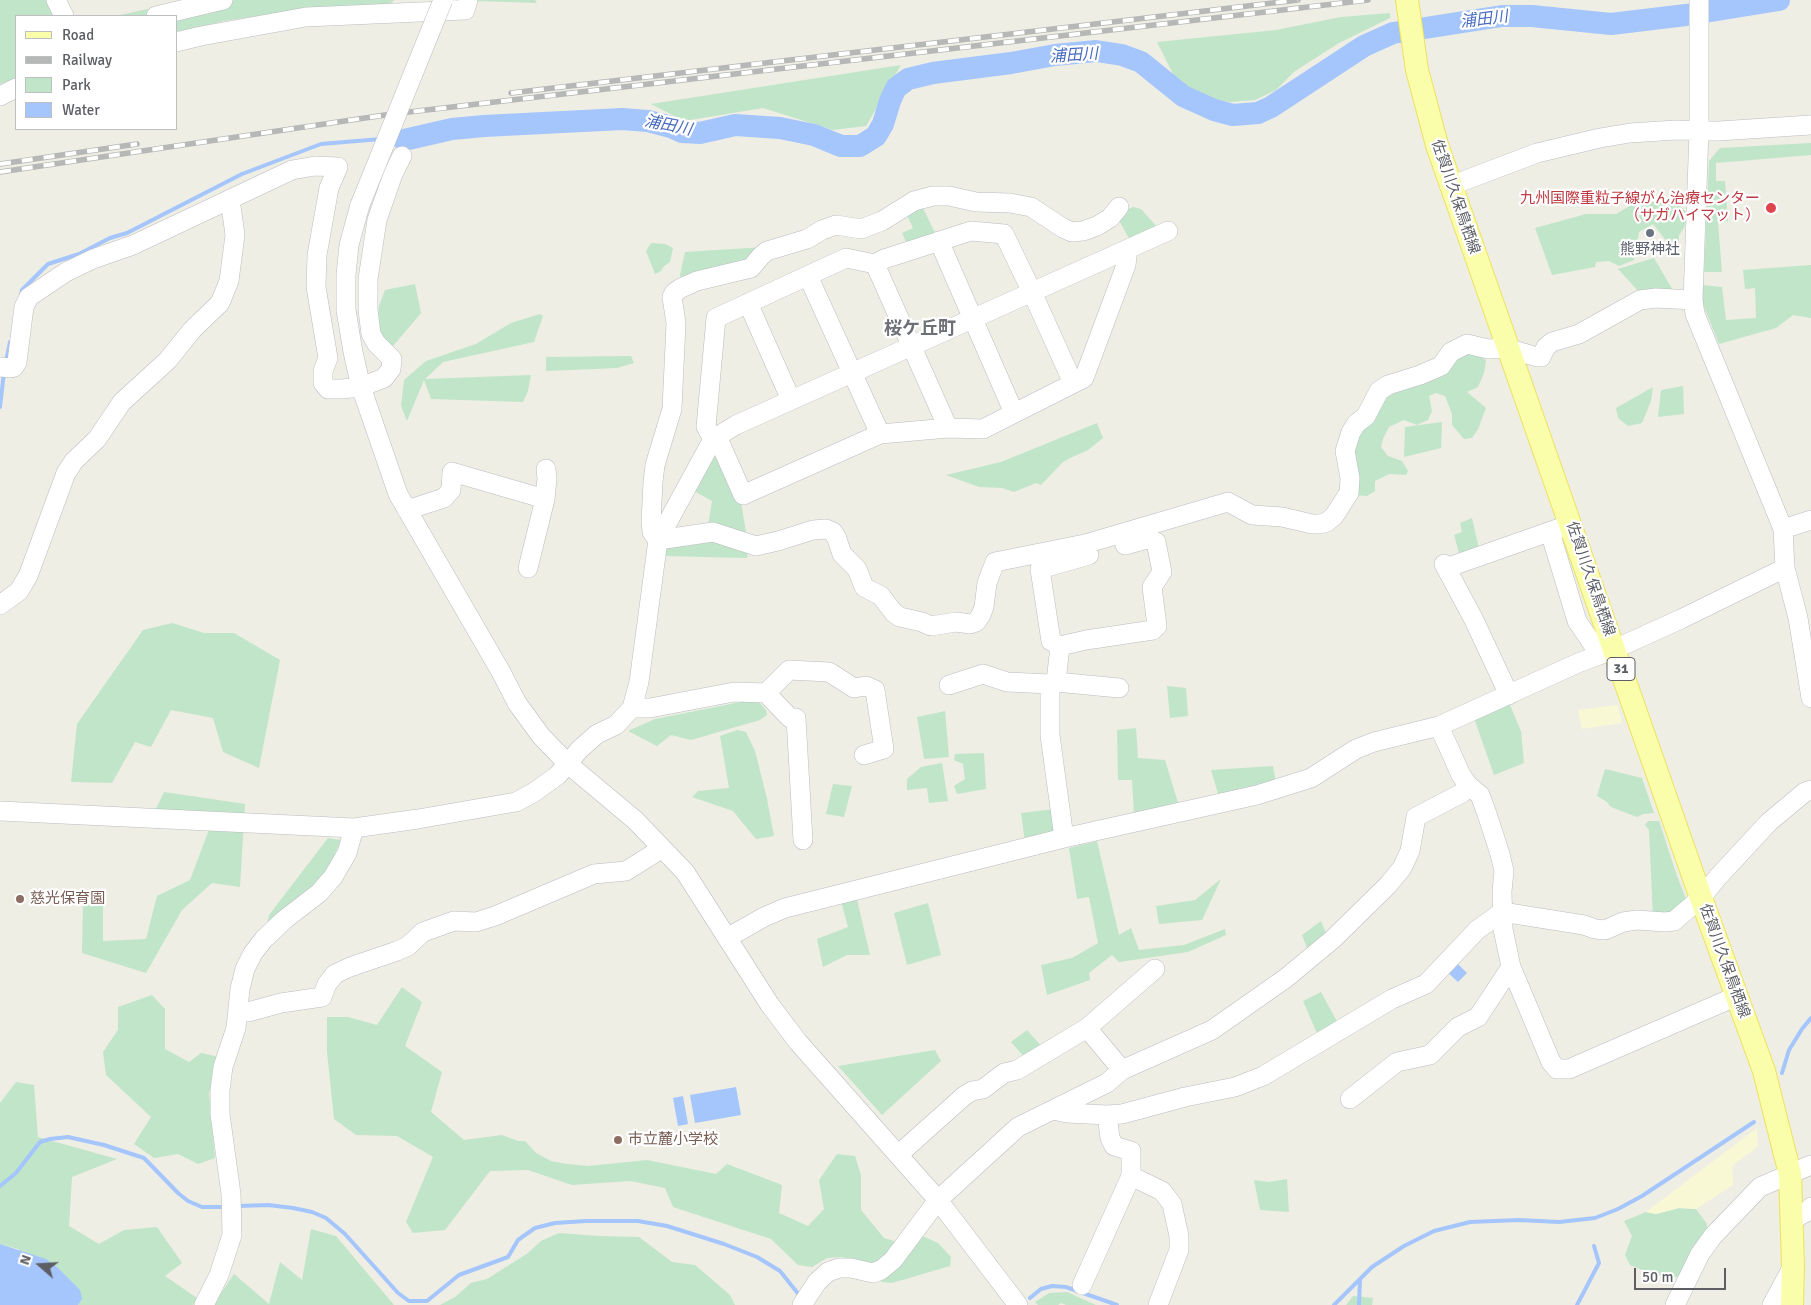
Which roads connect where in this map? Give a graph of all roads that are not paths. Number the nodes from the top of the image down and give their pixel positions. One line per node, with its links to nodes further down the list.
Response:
1 (56, 0): 8 (street)
2 (223, 0): 9 (street)
3 (443, 0): 33 (street, bridge)
4 (1407, 0): 16 (main road, 佐賀川久保鳥栖線 / 31)
5 (1699, 3): 14 (street)
6 (466, 5): 7 (street)
7 (411, 6): 10 (street)
8 (64, 15)
9 (160, 15)
10 (178, 42)
11 (15, 88): 12 (street)
12 (0, 96)
13 (1811, 125): 14 (street)
14 (1699, 131): 16 (street); 25 (street)
15 (402, 156): 33 (street)
16 (1450, 186): 29 (main road, 佐賀川久保鳥栖線 / 31)
17 (230, 198): 30 (street); 33 (street); 48 (street)
18 (1119, 207): 45 (street)
19 (1168, 230): 21 (street)
20 (939, 241): 22 (street); 24 (street); 27 (street)
21 (1128, 250): 24 (street); 32 (street)
22 (875, 264): 23 (street); 28 (street)
23 (808, 276): 26 (street); 31 (street)
24 (1032, 292): 27 (street); 32 (street)
25 (1693, 300): 29 (street); 44 (street)
26 (748, 303): 34 (street); 38 (street)
27 (972, 318): 28 (street); 35 (street)
28 (911, 346): 31 (street); 36 (street)
29 (1507, 348): 43 (main road, 佐賀川久保鳥栖線 / 31); 45 (street)
30 (5, 368)
31 (852, 372): 34 (street); 37 (street)
32 (1073, 383): 35 (street)
33 (361, 386): 41 (street)
34 (791, 400): 38 (street)
35 (1014, 413): 36 (street)
36 (948, 428): 37 (street)
37 (880, 434): 38 (street)
38 (715, 438): 45 (street)
39 (546, 469): 40 (street)
40 (545, 499): 41 (street); 46 (street)
41 (407, 510): 60 (street)
42 (1811, 520): 44 (street)
43 (1560, 528): 50 (main road, 佐賀川久保鳥栖線 / 31); 55 (street)
44 (1783, 529): 47 (street)
45 (658, 540): 57 (street)
46 (528, 568)
47 (1785, 568): 50 (street); 56 (street)
48 (0, 605)
49 (1060, 646): 49 (street); 51 (street)
50 (1607, 652): 55 (street); 68 (main road, 佐賀川久保鳥栖線 / 31)
51 (1053, 683): 52 (street); 53 (street); 65 (street)
52 (949, 685)
53 (1120, 688)
54 (766, 693): 57 (street); 59 (street); 66 (street)
55 (1509, 695): 58 (street)
56 (1811, 698)
57 (632, 708): 60 (street)
58 (1439, 726): 61 (street); 65 (street)
59 (864, 755)
60 (568, 764): 64 (street); 67 (street)
61 (1468, 785): 69 (street); 76 (street)
62 (1811, 790): 68 (street)
63 (0, 811): 64 (street)
64 (354, 828): 74 (street)
65 (1064, 838): 70 (street)
66 (803, 840)
67 (661, 849): 70 (street); 74 (street)
68 (1701, 898): 69 (street); 73 (main road, 佐賀川久保鳥栖線 / 31)
69 (1502, 912): 71 (street); 79 (street)
70 (728, 938): 80 (street)
71 (1511, 967): 73 (street); 77 (street)
72 (1155, 969): 75 (street)
73 (1737, 996): 82 (main road, 佐賀川久保鳥栖線 / 31)
74 (238, 1012): 90 (street)
75 (1087, 1028): 76 (street); 80 (street)
76 (1122, 1070): 78 (street)
77 (1350, 1099)
78 (1052, 1110): 79 (street); 84 (street)
79 (1107, 1115): 83 (street)
80 (898, 1155): 84 (street)
81 (1811, 1165): 82 (street)
82 (1790, 1174): 86 (main road, 佐賀川久保鳥栖線 / 31); 93 (street)
83 (1130, 1176): 88 (street); 92 (street)
84 (938, 1200): 89 (street); 91 (street)
85 (1811, 1207): 86 (street)
86 (1792, 1220): 87 (main road, 佐賀川久保鳥栖線 / 31)
87 (1793, 1265): 94 (street); 95 (main road, 佐賀川久保鳥栖線 / 31)
88 (1082, 1284)
89 (806, 1299)
90 (204, 1305)
91 (1018, 1305)
92 (1158, 1305)
93 (1675, 1305)
94 (1772, 1305)
95 (1792, 1305)

